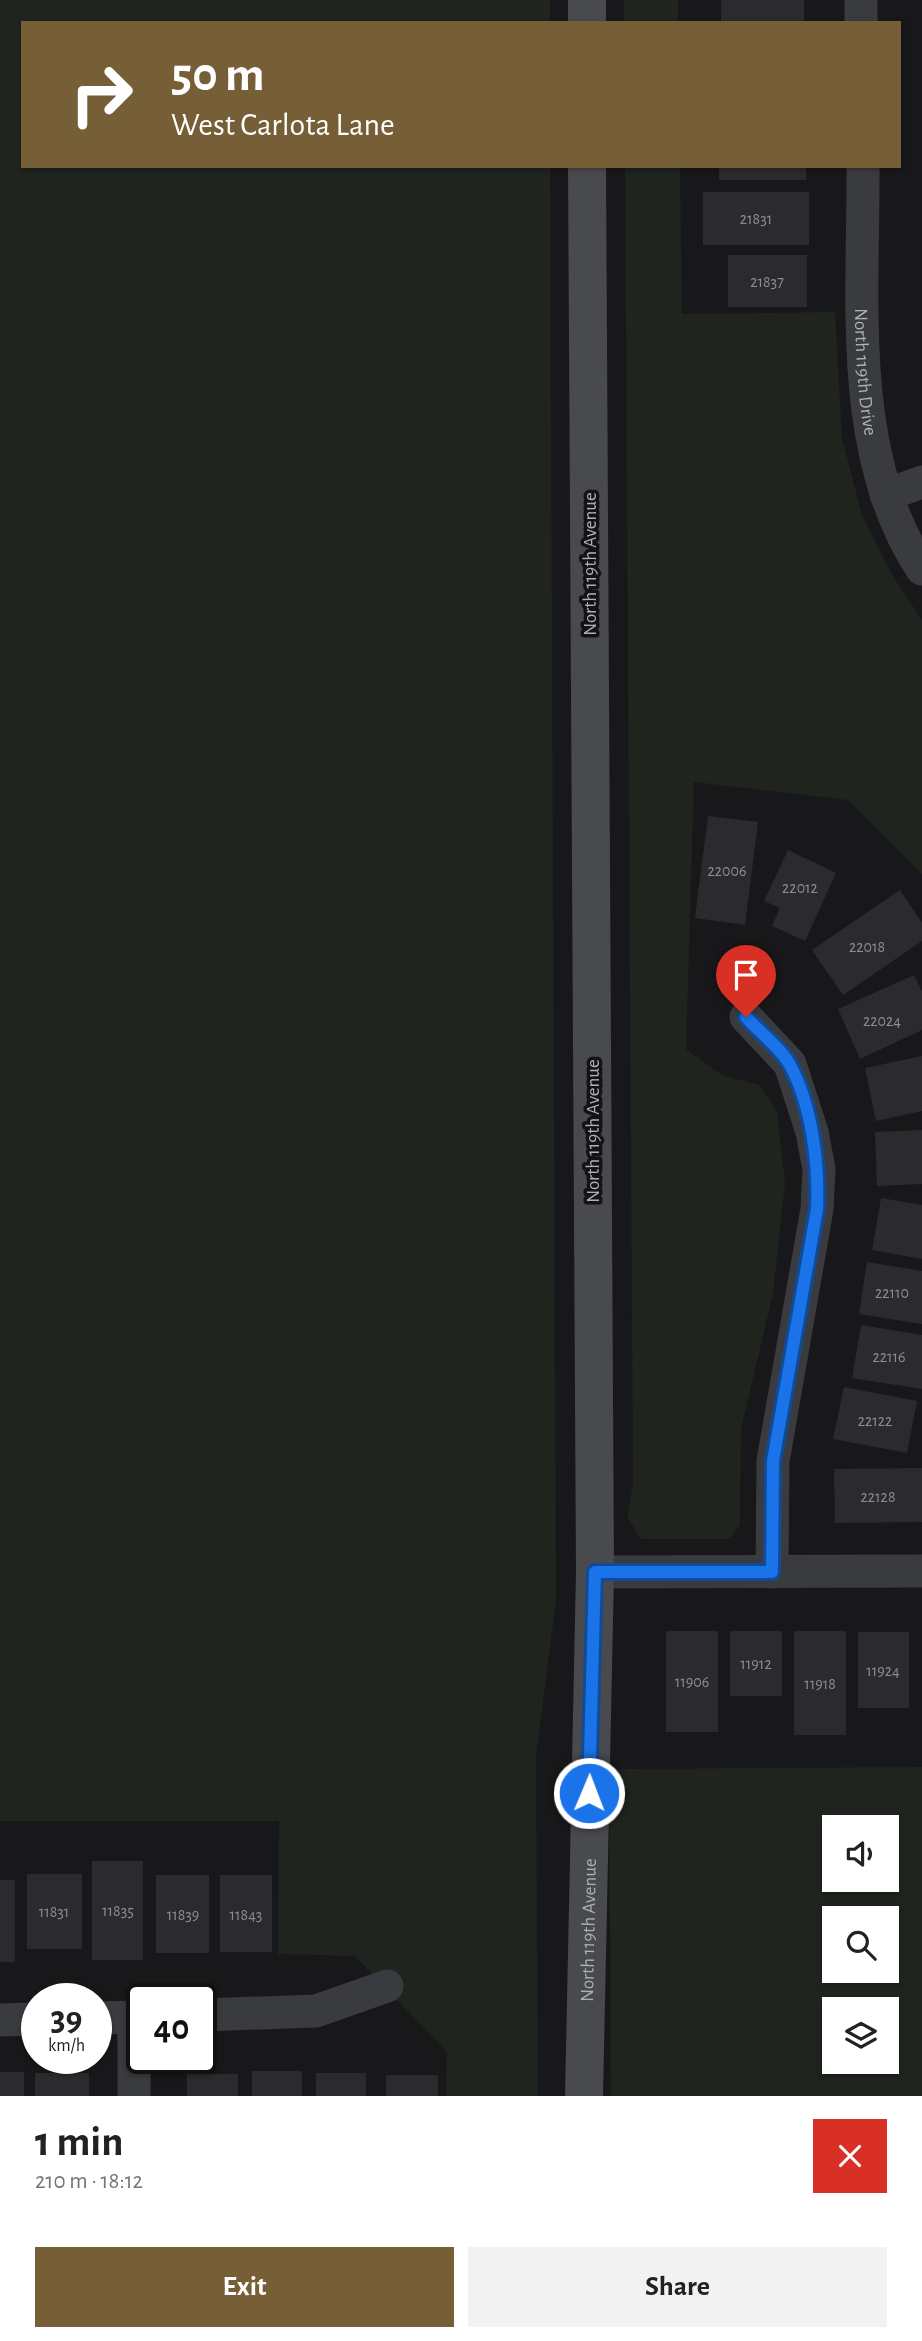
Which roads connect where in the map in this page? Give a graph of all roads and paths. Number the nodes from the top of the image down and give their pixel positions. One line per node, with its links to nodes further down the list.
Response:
1 (587, 0): 3 (street)
2 (861, 0): 4 (street)
3 (587, 21)
4 (861, 21)
5 (587, 168): 12 (street, North 119th Avenue)
6 (863, 168): 8 (street, North 119th Drive)
7 (922, 482): 8 (street)
8 (886, 495): 9 (street, North 119th Drive)
9 (922, 569)
10 (746, 1017): 13 (street)
11 (922, 1571): 13 (street)
12 (595, 1572): 13 (street); 20 (street, North 119th Avenue)
13 (772, 1572)
14 (387, 1986): 15 (street)
15 (217, 2014)
16 (21, 2019): 17 (street)
17 (0, 2020)
18 (135, 2074): 19 (street)
19 (134, 2096)
20 (584, 2096)

